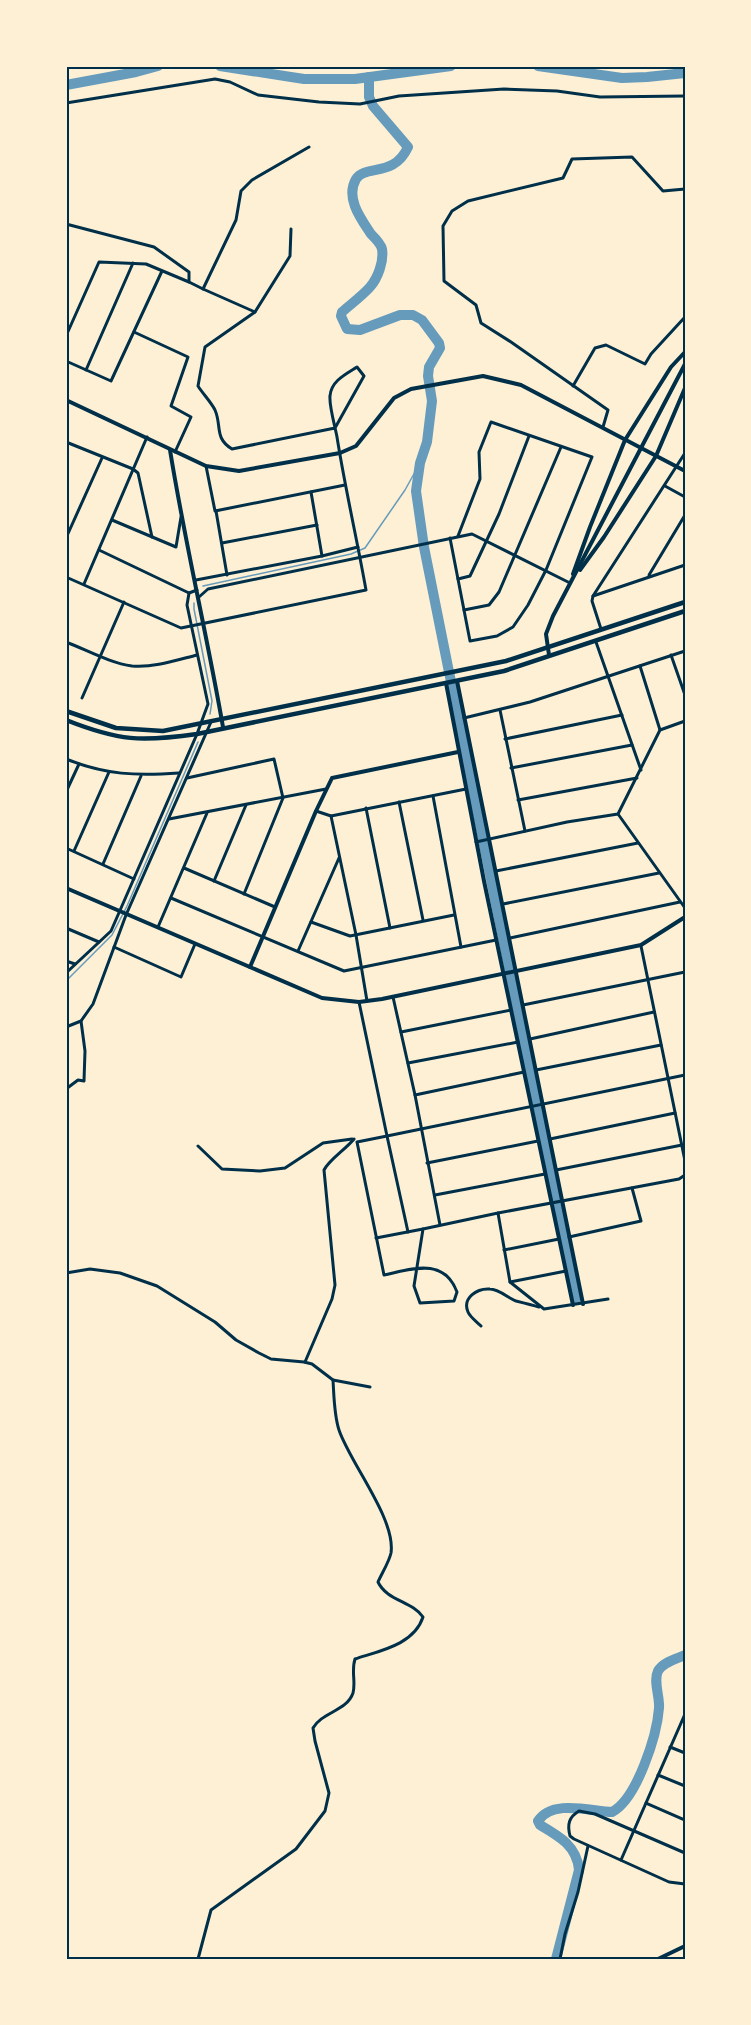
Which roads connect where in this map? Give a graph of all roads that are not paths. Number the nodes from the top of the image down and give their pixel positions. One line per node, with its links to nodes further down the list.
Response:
1 (685, 96): 2 (street)
2 (66, 103)
3 (309, 147): 10 (street)
4 (685, 189): 19 (street)
5 (66, 224): 9 (street)
6 (291, 229): 11 (street)
7 (133, 263): 8 (street); 14 (street); 18 (street)
8 (162, 271): 9 (street); 13 (street)
9 (189, 282): 10 (street)
10 (203, 289): 11 (street)
11 (255, 312): 23 (street)
12 (685, 317): 19 (street)
13 (134, 332): 18 (street); 30 (street)
14 (66, 336)
15 (685, 352): 26 (street)
16 (66, 361): 18 (street)
17 (685, 364): 65 (street)
18 (86, 370)
19 (573, 386): 22 (street)
20 (685, 388): 33 (street)
21 (66, 400): 25 (street)
22 (603, 427): 26 (street); 31 (street)
23 (335, 428): 23 (street); 31 (street)
24 (529, 436): 28 (street); 48 (street); 52 (street)
25 (147, 437): 29 (street); 37 (street)
26 (625, 440): 33 (street); 65 (street)
27 (66, 442): 34 (street)
28 (561, 447): 56 (street); 59 (street)
29 (170, 449): 30 (street); 45 (street)
30 (175, 452): 35 (street)
31 (339, 453): 35 (street); 39 (street)
32 (685, 453): 36 (street)
33 (656, 456): 36 (street); 65 (street)
34 (102, 458): 37 (street); 50 (street)
35 (206, 466): 43 (street)
36 (678, 467): 38 (street); 40 (street)
37 (133, 469): 46 (street); 49 (street)
38 (685, 471)
39 (345, 485): 41 (street); 55 (street)
40 (665, 486): 42 (street); 69 (street)
41 (311, 492): 43 (street); 47 (street)
42 (685, 496)
43 (215, 511): 53 (street)
44 (685, 516): 62 (street)
45 (181, 517): 49 (street); 64 (street)
46 (112, 519): 49 (street); 54 (street)
47 (316, 525): 53 (street); 57 (street)
48 (458, 536): 51 (street); 52 (street)
49 (152, 537)
50 (66, 538)
51 (450, 538): 55 (street); 63 (street)
52 (487, 542): 56 (street); 63 (street)
53 (222, 543): 60 (street)
54 (99, 549): 66 (street); 68 (street)
55 (359, 552): 57 (street); 70 (street); 75 (street)
56 (516, 555): 59 (street); 73 (street)
57 (322, 556): 60 (street)
58 (685, 565): 62 (street)
59 (546, 570): 65 (street); 73 (street)
60 (227, 575): 64 (street)
61 (66, 577): 66 (street)
62 (648, 577): 69 (street)
63 (458, 579): 73 (street)
64 (196, 580): 67 (street)
65 (571, 582): 80 (street)
66 (84, 585): 71 (street)
67 (197, 590): 68 (street); 70 (street)
68 (189, 592): 76 (street)
69 (593, 596): 77 (street)
70 (199, 597): 75 (street)
71 (124, 602): 76 (street); 85 (street)
72 (685, 602): 77 (main road)
73 (464, 610)
74 (685, 610): 78 (main road)
75 (202, 625): 76 (street); 96 (street)
76 (192, 627): 82 (street)
77 (602, 629): 80 (main road)
78 (596, 640): 83 (main road); 87 (street)
79 (66, 642): 85 (street)
80 (547, 647): 83 (street); 96 (main road)
81 (685, 651): 84 (street)
82 (197, 655): 85 (street); 100 (street)
83 (549, 655): 88 (main road)
84 (672, 655): 86 (street); 90 (street)
85 (100, 656): 91 (street)
86 (640, 666): 87 (street); 102 (street)
87 (607, 678): 92 (street); 94 (street)
88 (457, 681): 89 (main road); 95 (street)
89 (446, 683): 101 (main road); 107 (street)
90 (685, 695)
91 (82, 698)
92 (500, 709): 95 (street); 105 (street)
93 (66, 711): 100 (main road)
94 (622, 715): 105 (street); 106 (street)
95 (464, 718): 132 (street)
96 (222, 719): 99 (main road); 101 (street)
97 (66, 720): 104 (main road)
98 (685, 721): 102 (street)
99 (211, 722): 100 (main road); 103 (street)
100 (201, 724): 104 (street)
101 (223, 727): 103 (main road)
102 (660, 730): 111 (street)
103 (207, 731): 104 (main road); 115 (street)
104 (197, 734): 113 (street)
105 (505, 739): 110 (street)
106 (632, 745): 110 (street); 111 (street)
107 (458, 752): 117 (street); 118 (street)
108 (66, 759): 109 (street)
109 (79, 764): 112 (street); 119 (street)
110 (511, 768): 122 (street)
111 (641, 770): 116 (street)
112 (109, 772): 114 (street); 136 (street)
113 (179, 772): 114 (street); 142 (street)
114 (141, 776): 138 (street)
115 (187, 778): 121 (street); 130 (street)
116 (637, 778): 122 (street); 128 (street)
117 (326, 789): 121 (street); 126 (street)
118 (466, 789): 120 (street); 133 (street)
119 (66, 792)
120 (433, 796): 123 (street); 153 (street)
121 (283, 798): 124 (street); 145 (street)
122 (518, 800): 131 (street)
123 (399, 802): 125 (street); 155 (street)
124 (246, 806): 127 (street); 143 (street)
125 (366, 808): 129 (street); 159 (street)
126 (316, 811): 129 (street); 149 (street)
127 (207, 813): 130 (street); 139 (street)
128 (618, 814): 131 (street); 134 (street)
129 (331, 816): 137 (street)
130 (169, 819): 152 (street)
131 (525, 831): 132 (street)
132 (490, 839): 133 (street); 140 (street)
133 (476, 842): 163 (street)
134 (638, 843): 140 (street); 141 (street)
135 (66, 848): 136 (street)
136 (74, 851): 138 (street)
137 (340, 857): 156 (street); 160 (street)
138 (103, 864): 142 (street)
139 (184, 868): 143 (street); 146 (street)
140 (496, 871): 148 (street)
141 (659, 873): 147 (street); 148 (street)
142 (134, 879): 151 (street)
143 (214, 881): 145 (street)
144 (66, 888): 151 (street)
145 (244, 894): 149 (street)
146 (171, 897): 157 (street); 161 (street)
147 (680, 902): 150 (street); 162 (street)
148 (503, 904): 162 (street)
149 (275, 907): 161 (street)
150 (685, 908)
151 (119, 912): 152 (street); 164 (street)
152 (126, 915): 157 (street); 167 (street)
153 (454, 915): 155 (street); 168 (street)
154 (685, 917): 166 (street)
155 (423, 921): 159 (street)
156 (311, 922): 160 (street); 169 (street)
157 (158, 927): 165 (street)
158 (66, 928): 164 (street)
159 (390, 928): 160 (street)
160 (356, 935): 173 (street)
161 (263, 936): 169 (street); 172 (street)
162 (510, 938): 174 (street)
163 (496, 940): 168 (street); 177 (street)
164 (99, 942): 171 (street)
165 (196, 943): 167 (street); 172 (street)
166 (641, 945): 174 (street); 178 (street)
167 (114, 947): 186 (street)
168 (461, 947): 173 (street)
169 (298, 951): 173 (street)
170 (66, 961): 171 (street)
171 (75, 964): 176 (street)
172 (250, 967): 182 (street)
173 (362, 967): 181 (street)
174 (517, 972): 177 (street); 183 (street)
175 (684, 972): 178 (street); 179 (street)
176 (66, 973)
177 (504, 975): 180 (street); 184 (street)
178 (648, 980): 183 (street); 185 (street)
179 (685, 980)
180 (393, 997): 181 (street); 188 (street)
181 (367, 1001): 182 (street)
182 (359, 1002): 203 (street)
183 (523, 1005): 189 (street)
184 (511, 1010): 188 (street); 190 (street)
185 (655, 1012): 189 (street); 191 (street)
186 (81, 1021): 187 (street); 197 (street)
187 (66, 1026)
188 (401, 1032): 192 (street)
189 (530, 1039): 193 (street)
190 (518, 1042): 192 (street); 194 (street)
191 (662, 1045): 193 (street); 196 (street)
192 (408, 1063): 198 (street)
193 (536, 1070): 199 (street)
194 (524, 1072): 198 (street); 200 (street)
195 (685, 1075): 196 (street)
196 (668, 1078): 199 (street); 201 (street)
197 (66, 1089)
198 (415, 1095): 202 (street)
199 (543, 1104): 200 (street); 204 (street)
200 (531, 1107): 202 (street); 205 (street)
201 (675, 1113): 204 (street); 206 (street)
202 (421, 1129): 203 (street); 209 (street)
203 (387, 1137): 220 (street); 222 (street)
204 (550, 1139): 210 (street)
205 (538, 1141): 209 (street); 211 (street)
206 (682, 1145): 208 (street); 210 (street)
207 (198, 1146): 234 (street)
208 (685, 1161)
209 (427, 1163): 214 (street)
210 (556, 1170): 215 (street)
211 (545, 1174): 214 (street); 216 (street)
212 (685, 1175): 213 (street)
213 (632, 1188): 215 (street); 221 (street)
214 (435, 1195): 218 (street)
215 (562, 1201): 216 (street); 221 (street)
216 (552, 1203): 217 (street); 223 (street)
217 (498, 1214): 218 (street); 224 (street)
218 (440, 1225): 219 (street)
219 (423, 1228): 220 (street); 225 (street)
220 (408, 1232): 222 (street)
221 (569, 1237): 230 (street)
222 (376, 1238): 225 (street)
223 (559, 1239): 224 (street); 226 (street)
224 (504, 1250): 228 (street)
225 (417, 1268): 225 (street)
226 (566, 1272): 228 (street); 231 (street)
227 (66, 1273): 234 (street)
228 (510, 1282): 232 (street)
229 (608, 1299): 230 (street)
230 (583, 1304): 231 (street)
231 (573, 1305): 232 (street)
232 (544, 1309): 233 (street)
233 (481, 1326)
234 (304, 1362): 235 (street)
235 (333, 1380): 236 (street); 250 (street)
236 (370, 1387)
237 (685, 1716): 238 (street)
238 (670, 1747): 239 (street); 240 (street)
239 (685, 1754)
240 (658, 1775): 241 (street); 242 (street)
241 (685, 1786)
242 (646, 1803): 243 (street); 244 (street)
243 (685, 1820)
244 (633, 1830): 245 (street); 246 (street); 247 (street)
245 (588, 1846): 247 (street); 251 (street)
246 (685, 1853)
247 (621, 1860): 248 (street)
248 (685, 1884)
249 (685, 1946): 252 (street)
250 (198, 1959)
251 (560, 1959)
252 (658, 1959)

